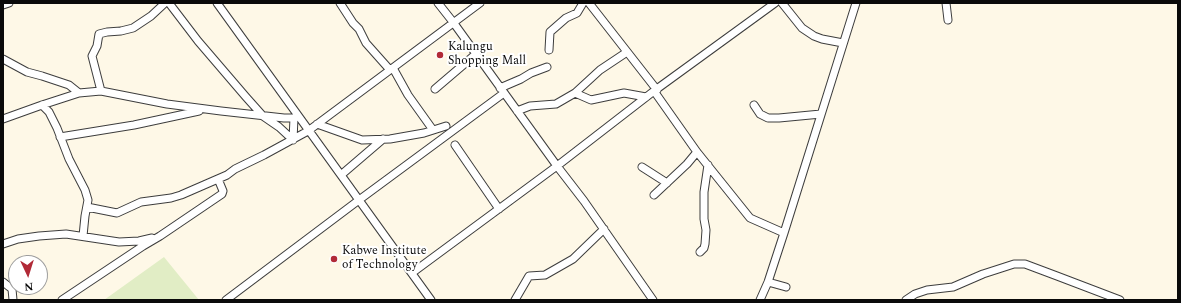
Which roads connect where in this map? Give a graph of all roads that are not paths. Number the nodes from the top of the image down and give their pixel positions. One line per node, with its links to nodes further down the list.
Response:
1 (8, 3): 14 (street)
2 (165, 3): 25 (street)
3 (170, 3): 36 (street)
4 (217, 3): 37 (street)
5 (340, 3): 23 (street)
6 (438, 3): 16 (street)
7 (480, 3): 16 (street)
8 (583, 3): 18 (street)
9 (589, 3): 19 (street)
10 (775, 3): 27 (street)
11 (782, 3): 17 (street)
12 (856, 3): 17 (street)
13 (946, 3): 15 (street)
14 (3, 5)
15 (948, 20)
16 (453, 22): 20 (street); 23 (street)
17 (843, 43): 35 (street)
18 (549, 50)
19 (627, 52): 27 (street); 29 (street)
20 (476, 54): 24 (street); 26 (street)
21 (3, 59): 28 (street)
22 (547, 67): 26 (street)
23 (391, 69): 39 (street); 41 (street)
24 (435, 89)
25 (101, 91): 28 (street); 33 (street)
26 (502, 91): 34 (street); 55 (street)
27 (655, 91): 30 (street); 47 (street)
28 (79, 93): 31 (street)
29 (575, 93): 30 (street); 34 (street)
30 (646, 97): 49 (street)
31 (42, 105): 38 (street); 43 (street)
32 (754, 105): 35 (street)
33 (207, 110): 36 (street); 43 (street)
34 (517, 111): 49 (street)
35 (821, 114): 59 (street)
36 (263, 116): 37 (street); 45 (street)
37 (296, 117): 42 (street); 45 (street)
38 (3, 119)
39 (317, 124): 42 (street); 44 (street)
40 (446, 126): 41 (street)
41 (433, 130): 44 (street)
42 (308, 131): 45 (street); 51 (street)
43 (60, 137): 56 (street)
44 (384, 139): 51 (street)
45 (293, 140): 52 (street)
46 (455, 145): 57 (street)
47 (697, 152): 48 (street); 53 (street)
48 (708, 165): 59 (street); 63 (street)
49 (557, 166): 57 (street); 58 (street)
50 (642, 167): 53 (street)
51 (341, 175): 55 (street)
52 (218, 179): 56 (street); 61 (street)
53 (667, 183): 54 (street)
54 (654, 195)
55 (359, 200): 64 (street); 70 (street)
56 (86, 206): 60 (street)
57 (499, 209): 64 (street)
58 (604, 229): 72 (street); 73 (street)
59 (784, 233): 66 (street)
60 (83, 236): 61 (street); 62 (street)
61 (160, 236): 69 (street)
62 (3, 244)
63 (700, 252)
64 (412, 273): 71 (street)
65 (3, 282): 68 (street)
66 (768, 282): 67 (street); 74 (street)
67 (786, 287)
68 (13, 300)
69 (62, 300)
70 (226, 300)
71 (431, 300)
72 (515, 300)
73 (653, 300)
74 (760, 300)
75 (906, 300): 76 (street)
76 (1120, 300)

